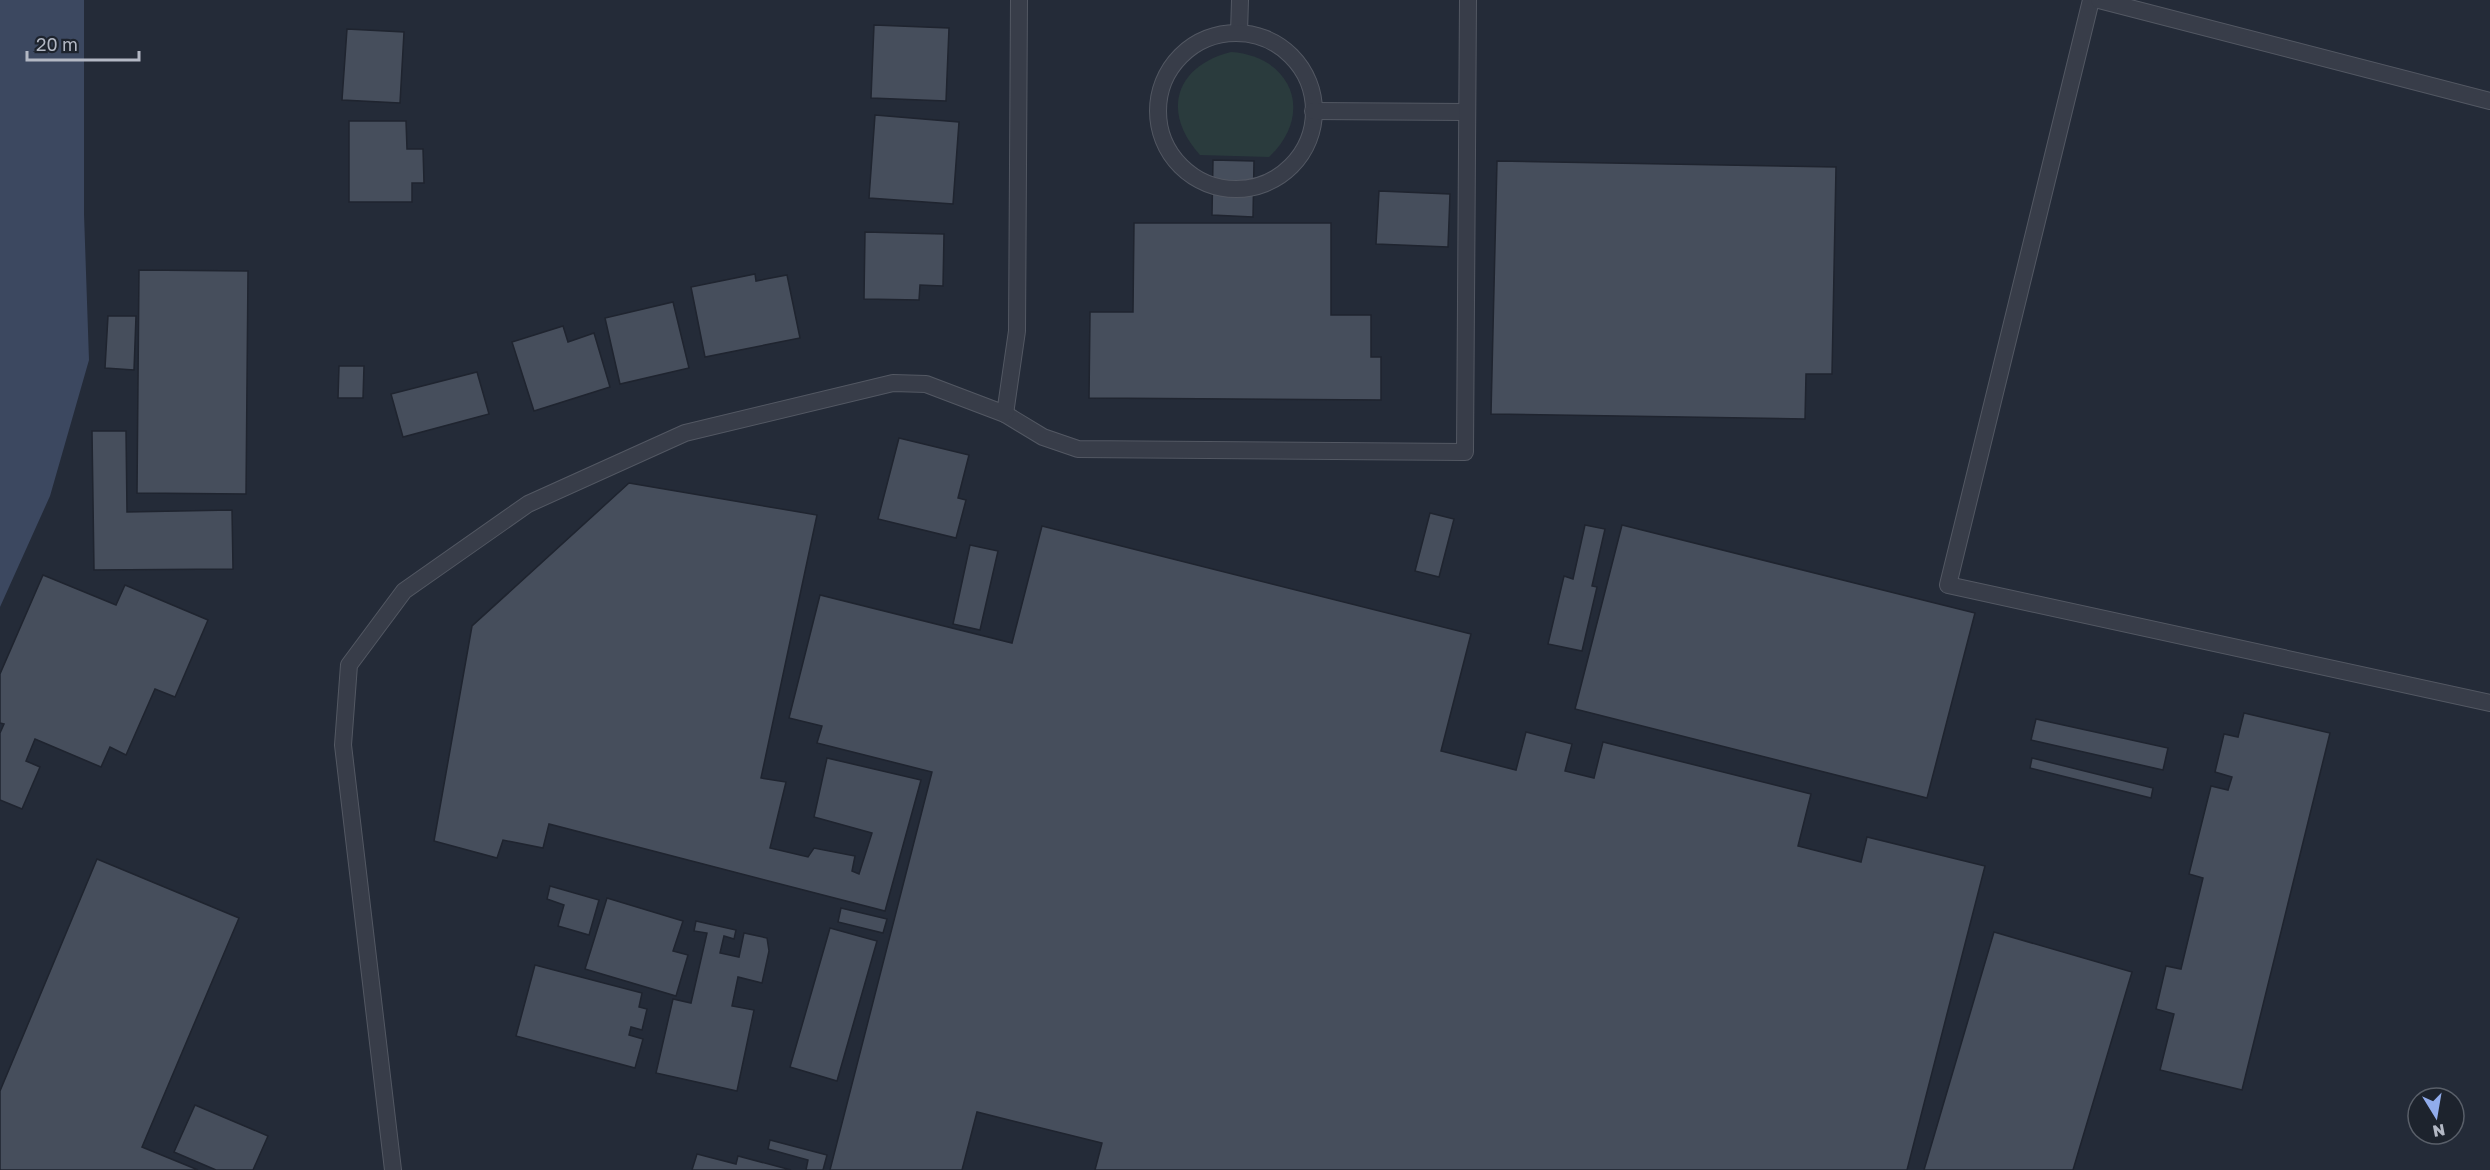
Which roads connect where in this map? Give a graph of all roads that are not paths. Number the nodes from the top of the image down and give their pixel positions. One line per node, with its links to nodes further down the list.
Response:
1 (1019, 0): 10 (lane)
2 (1240, 0): 6 (lane)
3 (1467, 0): 9 (lane)
4 (2091, 0): 11 (lane)
5 (2099, 0): 7 (lane)
6 (1239, 33): 8 (lane); 8 (lane)
7 (2490, 101)
8 (1313, 111): 9 (lane)
9 (1467, 112): 10 (lane)
10 (1005, 414): 12 (lane)
11 (2490, 703)
12 (393, 1170)

